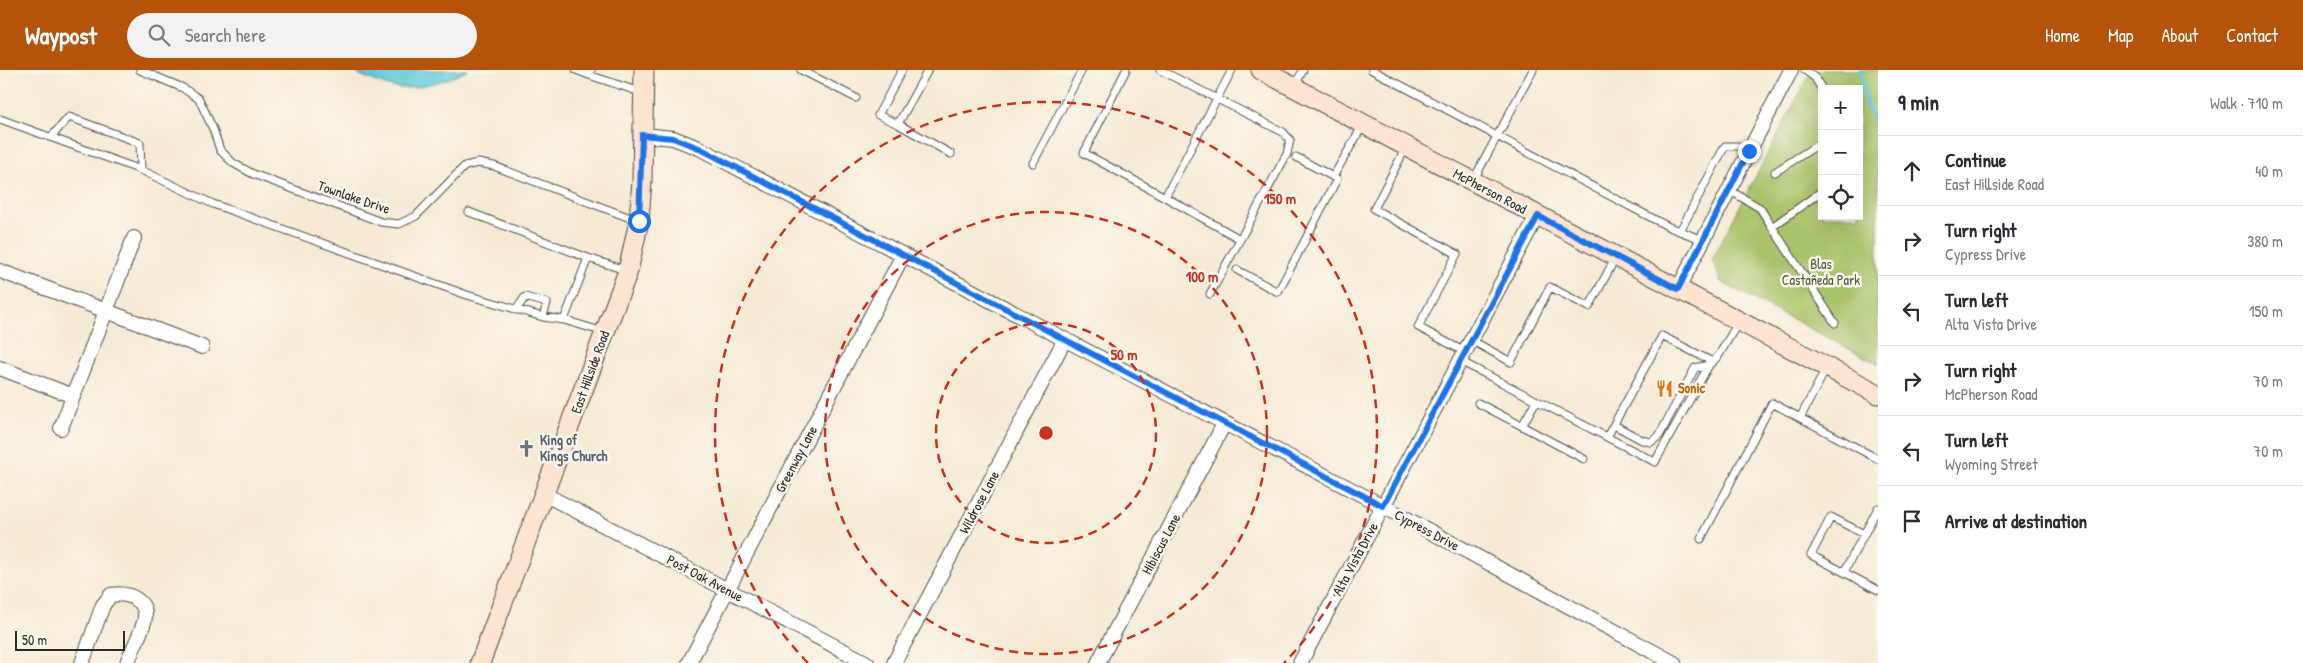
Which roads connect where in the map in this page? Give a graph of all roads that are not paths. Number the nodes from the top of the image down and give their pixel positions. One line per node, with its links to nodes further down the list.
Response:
1 (140, 70): 44 (lane, Townlake Drive)
2 (576, 70): 17 (lane)
3 (644, 70): 20 (main road, East Hillside Road)
4 (801, 70): 22 (lane)
5 (902, 70): 24 (lane)
6 (928, 70): 24 (lane)
7 (1082, 70): 34 (lane)
8 (1126, 70): 41 (lane)
9 (1160, 70): 21 (lane)
10 (1232, 70): 21 (lane)
11 (1261, 70): 19 (main road, McPherson Road)
12 (1303, 70): 19 (lane)
13 (1372, 70): 27 (lane)
14 (1534, 70): 27 (lane)
15 (1791, 70): 31 (street)
16 (1804, 70): 18 (lane)
17 (590, 72): 20 (lane)
18 (1819, 85)
19 (1294, 87): 25 (main road, McPherson Road)
20 (643, 94): 26 (main road, East Hillside Road)
21 (1218, 97): 41 (lane); 48 (lane)
22 (856, 98)
23 (0, 118): 28 (lane)
24 (898, 124): 32 (lane)
25 (1364, 124): 30 (main road, McPherson Road); 37 (lane)
26 (642, 135): 44 (main road, East Hillside Road); 50 (street, Cypress Drive)
27 (1497, 136): 38 (lane); 46 (lane)
28 (51, 137): 35 (lane); 35 (lane)
29 (1818, 145): 36 (lane)
30 (1406, 146): 38 (main road, McPherson Road); 67 (lane)
31 (1749, 151): 39 (street); 46 (lane)
32 (951, 154)
33 (1296, 157): 37 (lane)
34 (1033, 163)
35 (141, 170): 58 (lane)
36 (1776, 172)
37 (1334, 176): 53 (lane)
38 (1473, 182): 43 (main road, McPherson Road)
39 (1729, 190): 45 (lane); 49 (street)
40 (1818, 194): 45 (lane)
41 (1165, 197): 48 (lane)
42 (469, 212): 52 (lane)
43 (1538, 216): 51 (main road, McPherson Road); 67 (street, Alta Vista Drive)
44 (639, 221): 55 (main road, East Hillside Road)
45 (1772, 226): 63 (lane)
46 (1680, 231): 49 (lane)
47 (134, 238): 59 (street)
48 (1240, 239): 57 (lane)
49 (1703, 240): 56 (street)
50 (903, 254): 65 (street, Cypress Drive); 89 (street, Greenway Lane)
51 (1616, 257): 56 (main road, McPherson Road); 67 (lane)
52 (588, 258): 55 (lane); 61 (lane)
53 (1237, 270)
54 (0, 271): 59 (street)
55 (628, 271): 64 (main road, East Hillside Road)
56 (1678, 289): 62 (main road, McPherson Road)
57 (1210, 294)
58 (516, 310): 60 (lane); 60 (lane)
59 (106, 311): 66 (street); 72 (street)
60 (543, 317): 61 (lane)
61 (564, 320): 64 (lane)
62 (1739, 321): 68 (lane); 69 (main road, McPherson Road)
63 (1835, 323)
64 (604, 332): 83 (main road, East Hillside Road)
65 (1064, 341): 76 (street, Cypress Drive); 96 (street, Wildrose Lane)
66 (202, 347)
67 (1465, 351): 73 (lane); 84 (street, Alta Vista Drive)
68 (1711, 364): 77 (lane); 77 (lane); 80 (lane)
69 (1827, 367): 71 (main road, McPherson Road); 75 (lane)
70 (0, 368): 72 (street)
71 (1878, 394)
72 (74, 396): 79 (street)
73 (1536, 401): 78 (lane); 80 (lane)
74 (1478, 403): 78 (lane)
75 (1800, 418): 81 (lane); 87 (lane)
76 (1224, 424): 84 (street, Cypress Drive); 97 (street, Hibiscus Lane)
77 (1614, 425): 80 (lane)
78 (1522, 426): 82 (lane)
79 (61, 428)
80 (1607, 437)
81 (1878, 458)
82 (1584, 460)
83 (544, 494): 89 (street, Post Oak Avenue); 93 (main road, East Hillside Road)
84 (1383, 506): 98 (street, Alta Vista Drive); 99 (street, Cypress Drive)
85 (1878, 508): 86 (lane)
86 (1864, 534): 88 (lane); 88 (lane)
87 (1701, 539)
88 (1844, 572): 90 (lane)
89 (727, 590): 94 (street, Greenway Lane); 95 (street, Post Oak Avenue)
90 (1878, 590)
91 (82, 663): 92 (street)
92 (127, 663)
93 (480, 663)
94 (689, 663)
95 (867, 663)
96 (894, 663)
97 (1098, 663)
98 (1300, 663)
99 (1674, 663)

